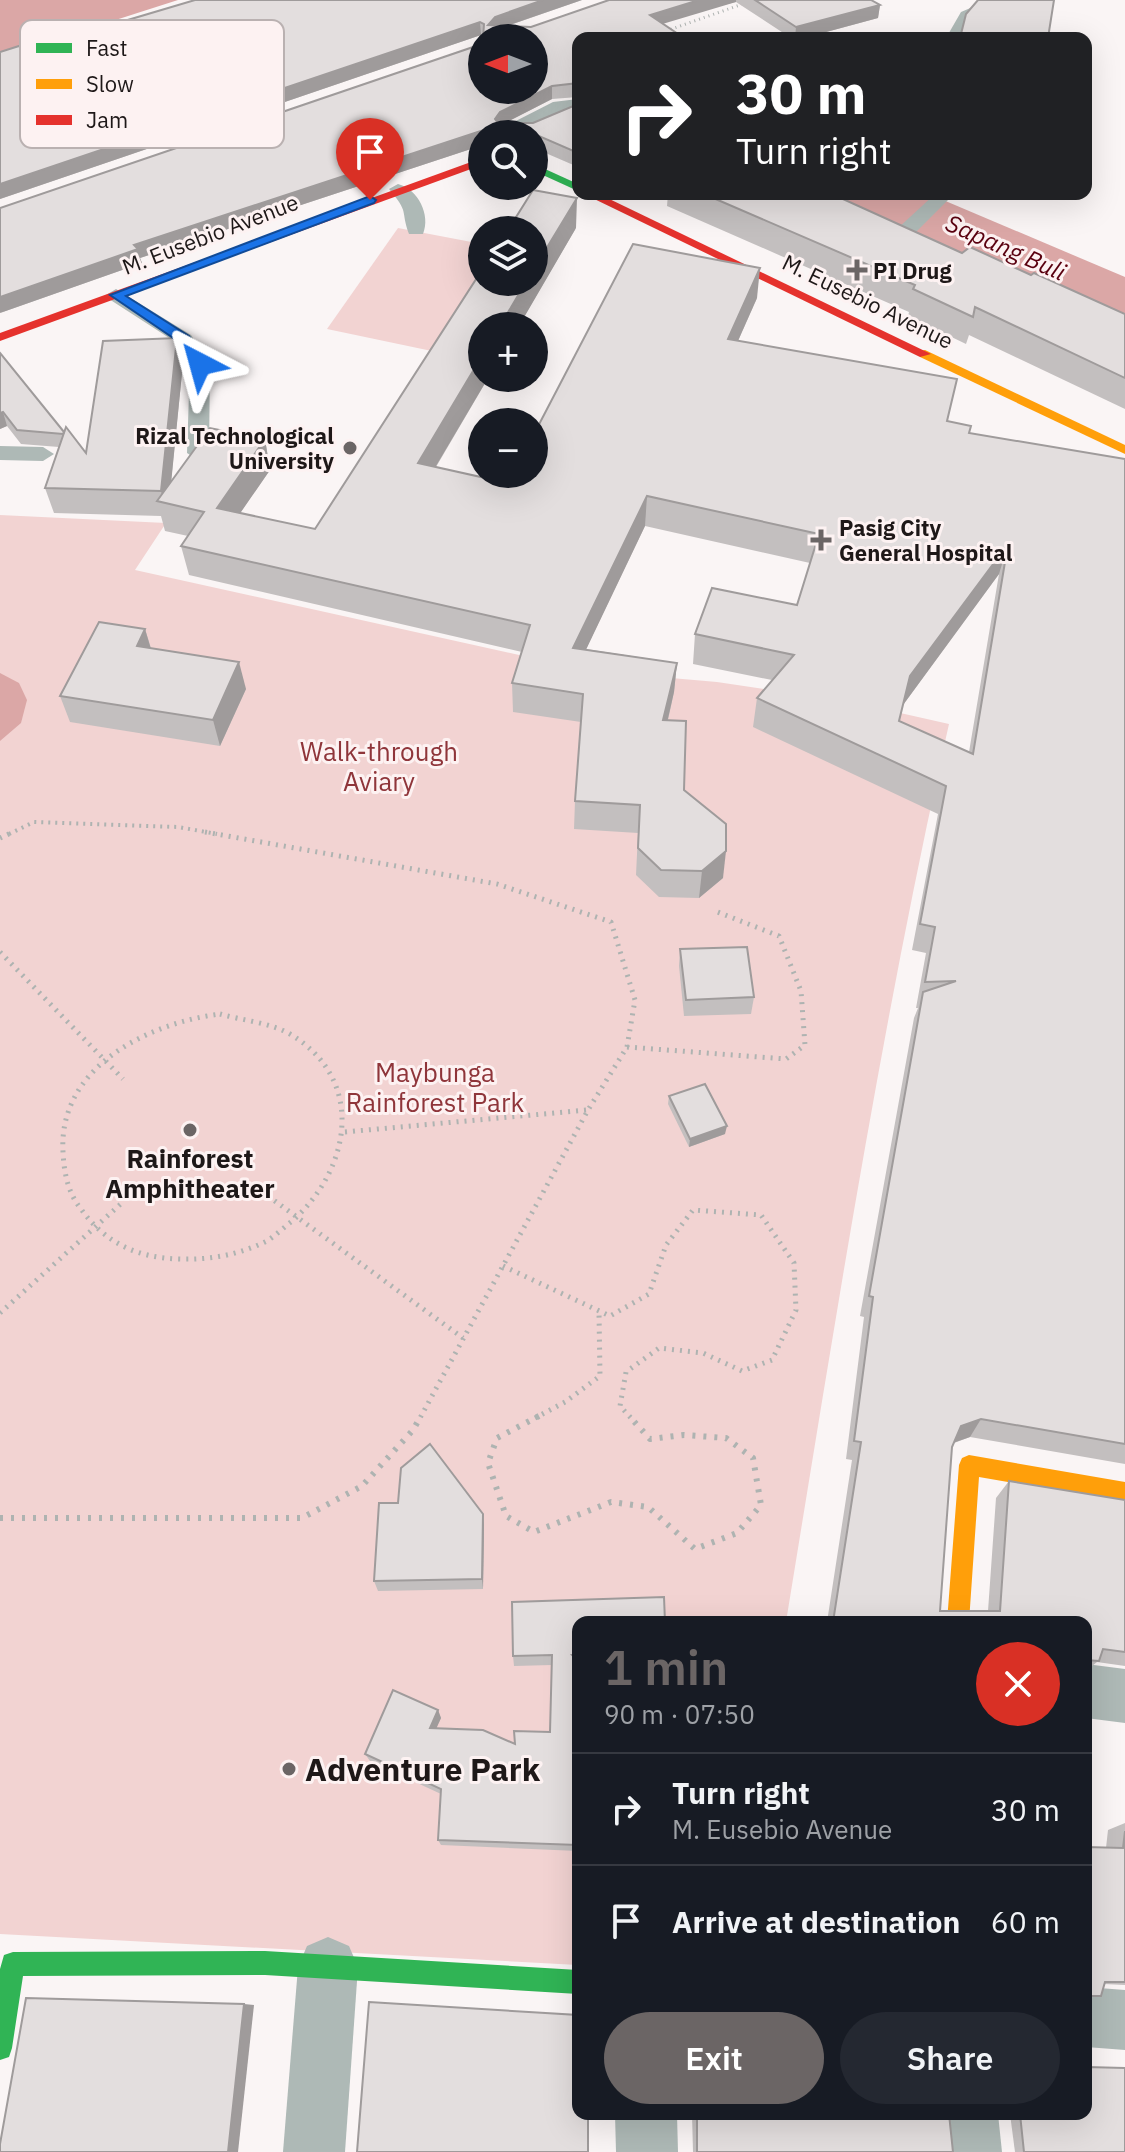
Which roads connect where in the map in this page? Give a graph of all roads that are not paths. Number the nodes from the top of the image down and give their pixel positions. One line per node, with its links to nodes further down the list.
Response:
1 (1007, 0): 2 (lane)
2 (955, 32)
3 (572, 107): 4 (street)
4 (539, 120)
5 (468, 166): 8 (street, M. Eusebio Avenue)
6 (548, 174): 7 (street)
7 (572, 185)
8 (398, 189): 11 (lane); 13 (street, M. Eusebio Avenue)
9 (603, 200): 15 (street, M. Eusebio Avenue)
10 (939, 200): 12 (lane)
11 (416, 230)
12 (905, 233)
13 (116, 295): 14 (street, M. Eusebio Avenue); 17 (lane)
14 (0, 337)
15 (1125, 450)
16 (0, 453): 18 (lane)
17 (198, 453)
18 (43, 454)
19 (1125, 1492): 20 (street)
20 (958, 1616)
21 (1092, 1692): 22 (street)
22 (1125, 1696)
23 (328, 1967): 24 (street); 27 (street); 30 (street)
24 (572, 1982)
25 (1092, 2017): 26 (street)
26 (1125, 2020)
27 (0, 2048)
28 (646, 2120): 31 (street)
29 (968, 2120): 32 (street)
30 (314, 2152)
31 (647, 2152)
32 (971, 2152)

